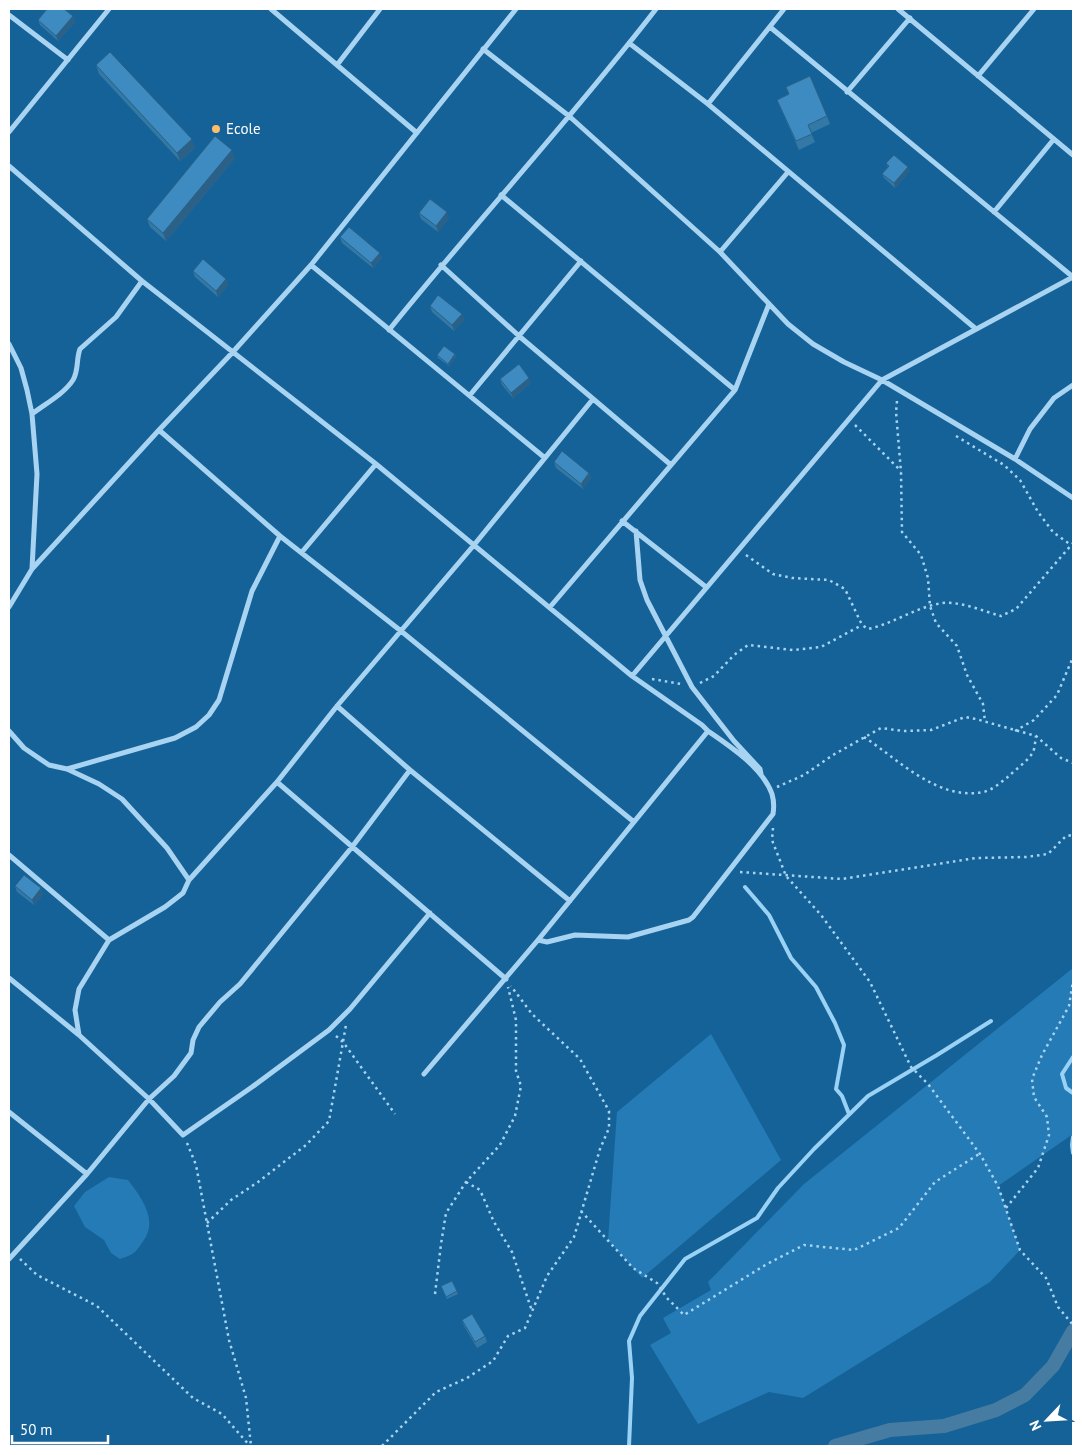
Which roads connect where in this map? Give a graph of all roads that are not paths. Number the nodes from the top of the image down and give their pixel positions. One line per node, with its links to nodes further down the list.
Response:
1 (108, 9): 14 (street)
2 (271, 9): 15 (street)
3 (380, 9): 15 (street)
4 (516, 9): 13 (street)
5 (656, 9): 12 (street)
6 (784, 9): 11 (street)
7 (898, 9): 10 (street)
8 (1034, 9): 16 (street)
9 (9, 15): 14 (street)
10 (910, 18): 16 (street); 17 (street)
11 (770, 27): 17 (street); 18 (street)
12 (629, 43): 18 (street); 19 (street)
13 (483, 49): 19 (street); 21 (street)
14 (68, 60): 20 (street)
15 (337, 65): 21 (street)
16 (978, 76): 22 (street)
17 (848, 92): 27 (street)
18 (708, 104): 25 (street)
19 (569, 116): 26 (street); 28 (street)
20 (9, 132)
21 (417, 133): 30 (street)
22 (1054, 139): 23 (street); 27 (street)
23 (1073, 154)
24 (9, 166): 33 (street)
25 (788, 172): 28 (street); 35 (street)
26 (501, 195): 29 (street); 31 (street)
27 (994, 212): 32 (street)
28 (720, 252): 34 (street)
29 (581, 262): 37 (street); 42 (street)
30 (311, 265): 36 (street); 39 (street)
31 (441, 265): 36 (street); 37 (street)
32 (1073, 277): 35 (street)
33 (142, 281): 39 (street); 45 (street)
34 (769, 304): 40 (street); 42 (street)
35 (976, 329): 40 (street)
36 (389, 330): 43 (street)
37 (518, 336): 43 (street); 44 (street)
38 (9, 344): 45 (street)
39 (232, 353): 46 (street); 49 (street)
40 (882, 380): 48 (street); 58 (street)
41 (1073, 385): 48 (street)
42 (735, 390): 50 (street)
43 (470, 395): 47 (street)
44 (593, 399): 47 (street); 50 (street)
45 (32, 414): 57 (street)
46 (159, 430): 54 (street); 57 (street)
47 (545, 458): 55 (street)
48 (1015, 459): 51 (street)
49 (376, 464): 55 (street); 56 (street)
50 (671, 465): 52 (street)
51 (1073, 498)
52 (622, 521): 53 (street); 60 (street)
53 (636, 531): 58 (street); 62 (street)
54 (280, 536): 56 (street); 67 (street)
55 (474, 544): 60 (street); 61 (street)
56 (302, 552): 61 (street)
57 (32, 569): 59 (street)
58 (706, 588): 62 (street)
59 (9, 607)
60 (550, 607): 63 (street)
61 (401, 631): 64 (street); 71 (street)
62 (666, 635): 63 (street); 69 (street)
63 (632, 676): 66 (street)
64 (337, 706): 68 (street); 70 (street)
65 (9, 731): 67 (street)
66 (708, 731): 69 (street); 71 (street)
67 (67, 769): 74 (street)
68 (410, 770): 72 (street); 75 (street)
69 (763, 778): 78 (street)
70 (277, 782): 72 (street); 74 (street)
71 (634, 822): 75 (street)
72 (352, 846): 76 (street); 83 (street)
73 (9, 855): 77 (street)
74 (190, 880): 77 (street)
75 (570, 901): 78 (street)
76 (430, 913): 80 (street); 83 (street)
77 (109, 940): 81 (street)
78 (538, 940): 80 (street)
79 (9, 978): 81 (street)
80 (506, 979): 82 (street)
81 (79, 1035): 83 (street)
82 (424, 1074)
83 (149, 1100): 85 (street)
84 (9, 1112): 85 (street)
85 (87, 1174): 86 (street)
86 (11, 1251): 87 (street)
87 (9, 1259)

